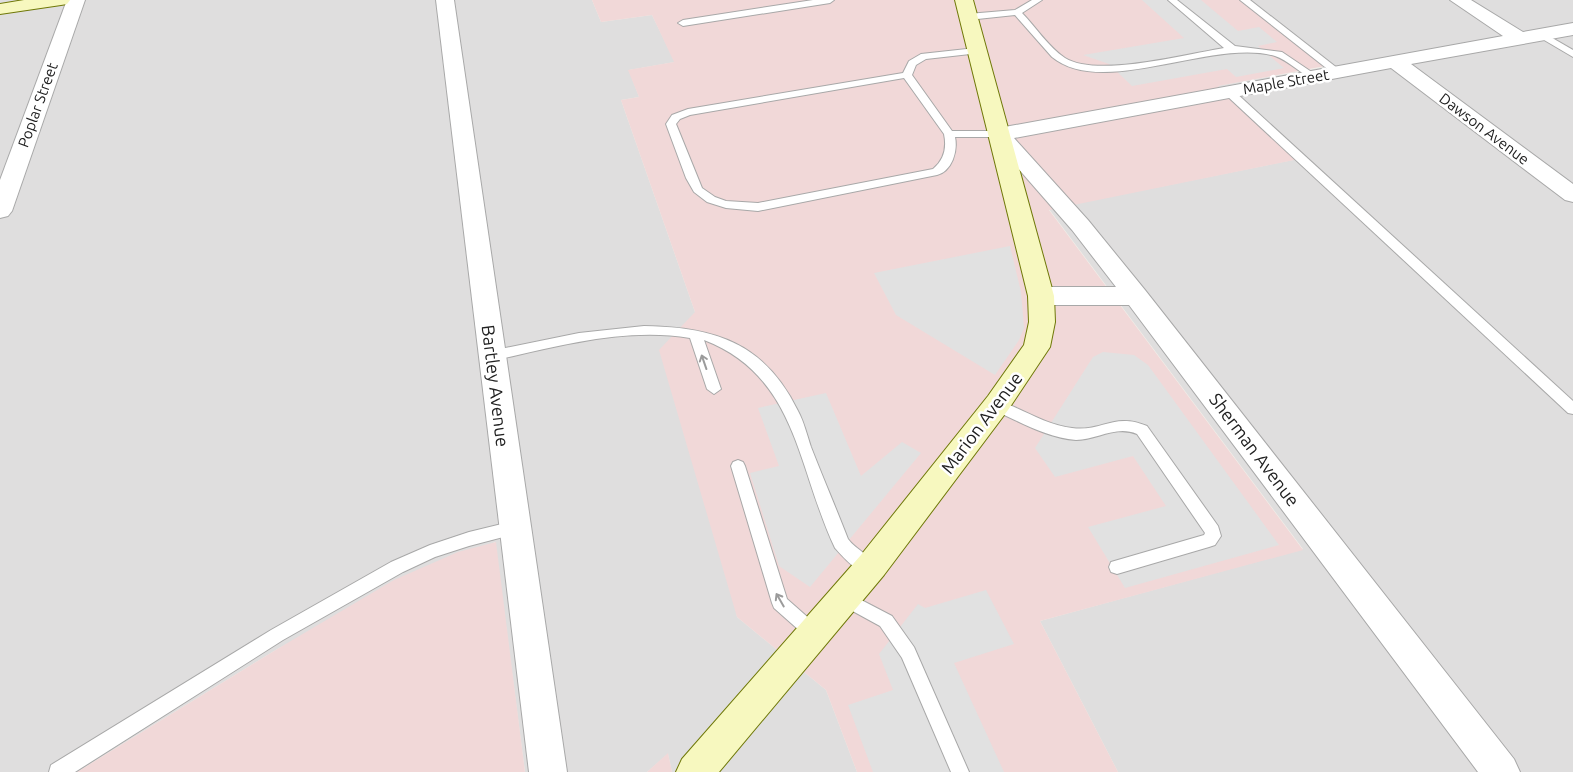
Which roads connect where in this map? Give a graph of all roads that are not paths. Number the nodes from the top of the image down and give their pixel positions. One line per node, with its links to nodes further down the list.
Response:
1 (61, 0): 9 (street)
2 (76, 0): 27 (street, Poplar Street)
3 (445, 0): 31 (street, Bartley Avenue)
4 (830, 0): 12 (lane)
5 (1038, 0): 11 (lane)
6 (1172, 0): 16 (lane)
7 (1244, 0): 20 (lane)
8 (1459, 0): 15 (street)
9 (0, 8)
10 (966, 8): 11 (lane); 17 (street, Marion Avenue)
11 (1016, 12): 16 (lane)
12 (683, 22)
13 (1573, 29): 14 (street, Maple Street)
14 (1542, 35): 15 (street, Maple Street); 18 (lane)
15 (1521, 39): 19 (street, Maple Street)
16 (1232, 49): 22 (lane)
17 (976, 51): 21 (lane); 25 (street, Marion Avenue)
18 (1573, 54)
19 (1395, 62): 20 (street, Maple Street); 26 (street, Dawson Avenue)
20 (1338, 73): 22 (street, Maple Street)
21 (906, 76): 24 (lane); 24 (lane)
22 (1314, 77): 23 (street, Maple Street)
23 (1230, 93): 25 (street, Maple Street); 34 (lane)
24 (949, 134): 25 (lane)
25 (999, 134): 28 (street, Marion Avenue); 29 (street, Sherman Avenue)
26 (1573, 195)
27 (0, 211)
28 (1041, 296): 29 (street); 33 (street, Marion Avenue)
29 (1136, 296): 45 (street, Sherman Avenue)
30 (695, 334): 31 (lane); 32 (lane, one-way to 30); 38 (lane)
31 (491, 356): 36 (street, Bartley Avenue)
32 (714, 389)
33 (996, 405): 37 (lane); 38 (street, Marion Avenue)
34 (1573, 409)
35 (738, 466): 40 (lane, one-way to 35)
36 (514, 528): 41 (lane); 42 (street, Bartley Avenue)
37 (1117, 567)
38 (870, 568): 39 (street, Marion Avenue)
39 (844, 598): 40 (street, Marion Avenue); 44 (lane)
40 (814, 634): 43 (street, Marion Avenue)
41 (58, 772)
42 (548, 772)
43 (695, 772)
44 (960, 772)
45 (1501, 772)

